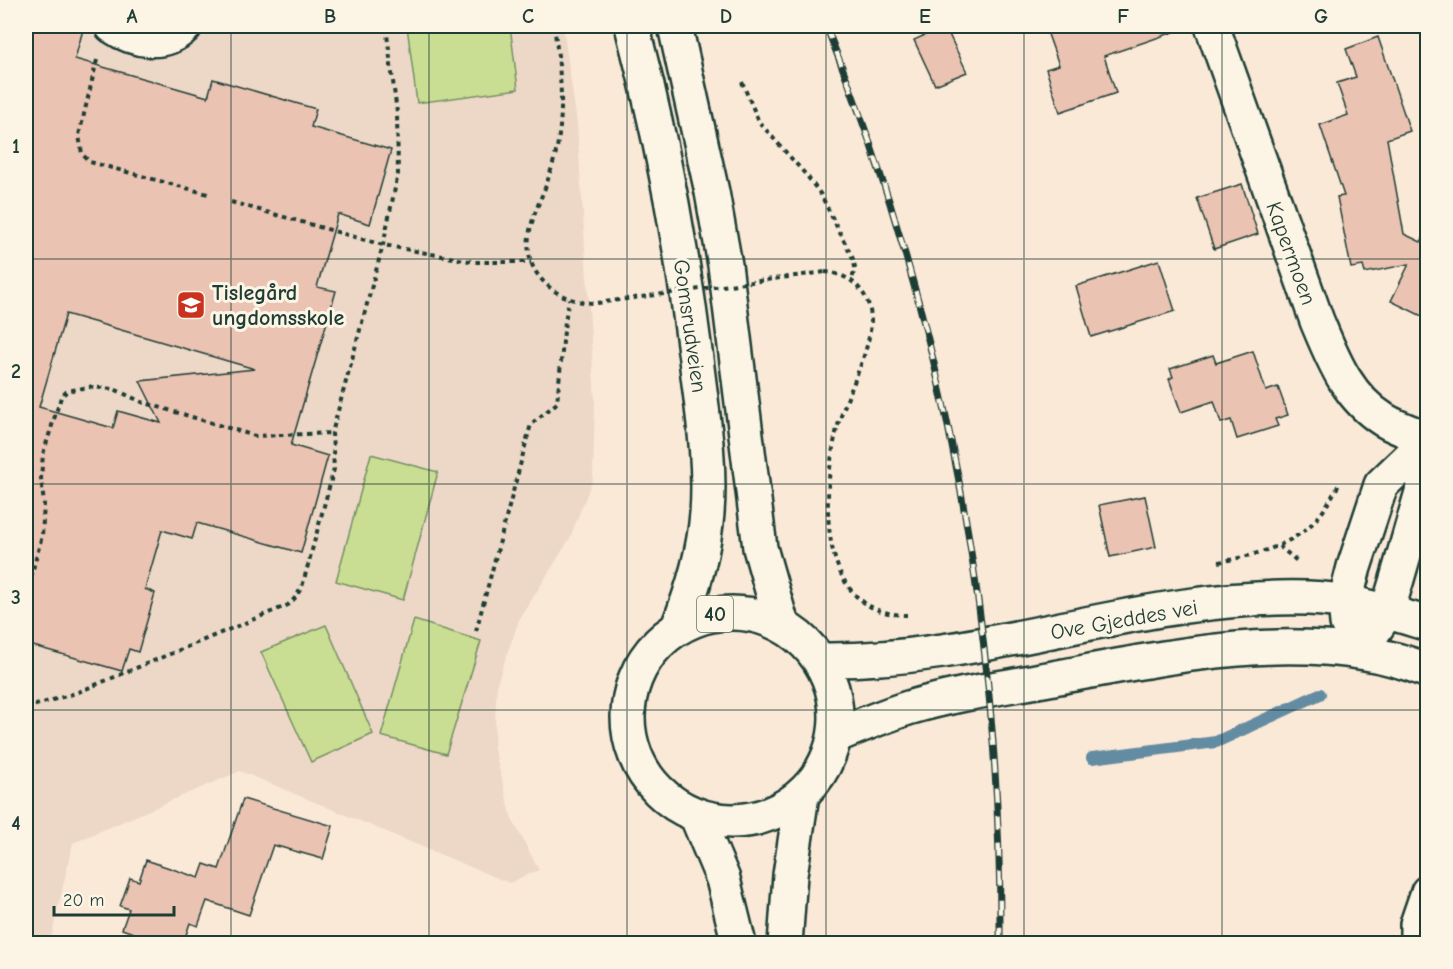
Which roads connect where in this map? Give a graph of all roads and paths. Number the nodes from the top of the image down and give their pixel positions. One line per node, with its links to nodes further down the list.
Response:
1 (112, 26): 2 (main road)
2 (185, 26)
3 (386, 26): 12 (path)
4 (554, 26): 13 (path)
5 (632, 26): 27 (main road, Gomsrudveien / 40)
6 (675, 26): 26 (main road, Gomsrudveien)
7 (1212, 26): 17 (main road, Kapermoen)
8 (97, 58): 10 (path)
9 (742, 82): 14 (path)
10 (208, 194)
11 (231, 202): 12 (path)
12 (383, 245): 13 (path); 16 (path)
13 (531, 262): 15 (path)
14 (852, 280): 15 (path, bridge); 24 (path)
15 (569, 299): 28 (path)
16 (332, 433): 21 (path); 32 (path)
17 (1428, 439): 22 (main road)
18 (1428, 447): 23 (main road)
19 (1341, 481): 20 (path)
20 (1212, 564)
21 (26, 595)
22 (1346, 602): 23 (main road, Ove Gjeddes vei); 29 (main road); 30 (main road, Ove Gjeddes vei)
23 (1387, 612): 25 (main road, Ove Gjeddes vei); 29 (main road)
24 (911, 615)
25 (1428, 624)
26 (782, 625): 27 (main road, 40); 30 (main road, 40)
27 (678, 627): 35 (main road, 40)
28 (476, 631)
29 (1354, 651): 31 (main road, Ove Gjeddes vei); 33 (main road, Ove Gjeddes vei)
30 (820, 660): 33 (main road, 40)
31 (1428, 671)
32 (26, 708)
33 (835, 736): 34 (main road, 40)
34 (802, 795): 35 (main road, 40); 38 (main road)
35 (697, 817): 37 (main road)
36 (1428, 892): 39 (main road)
37 (739, 944)
38 (785, 944)
39 (1417, 944)

